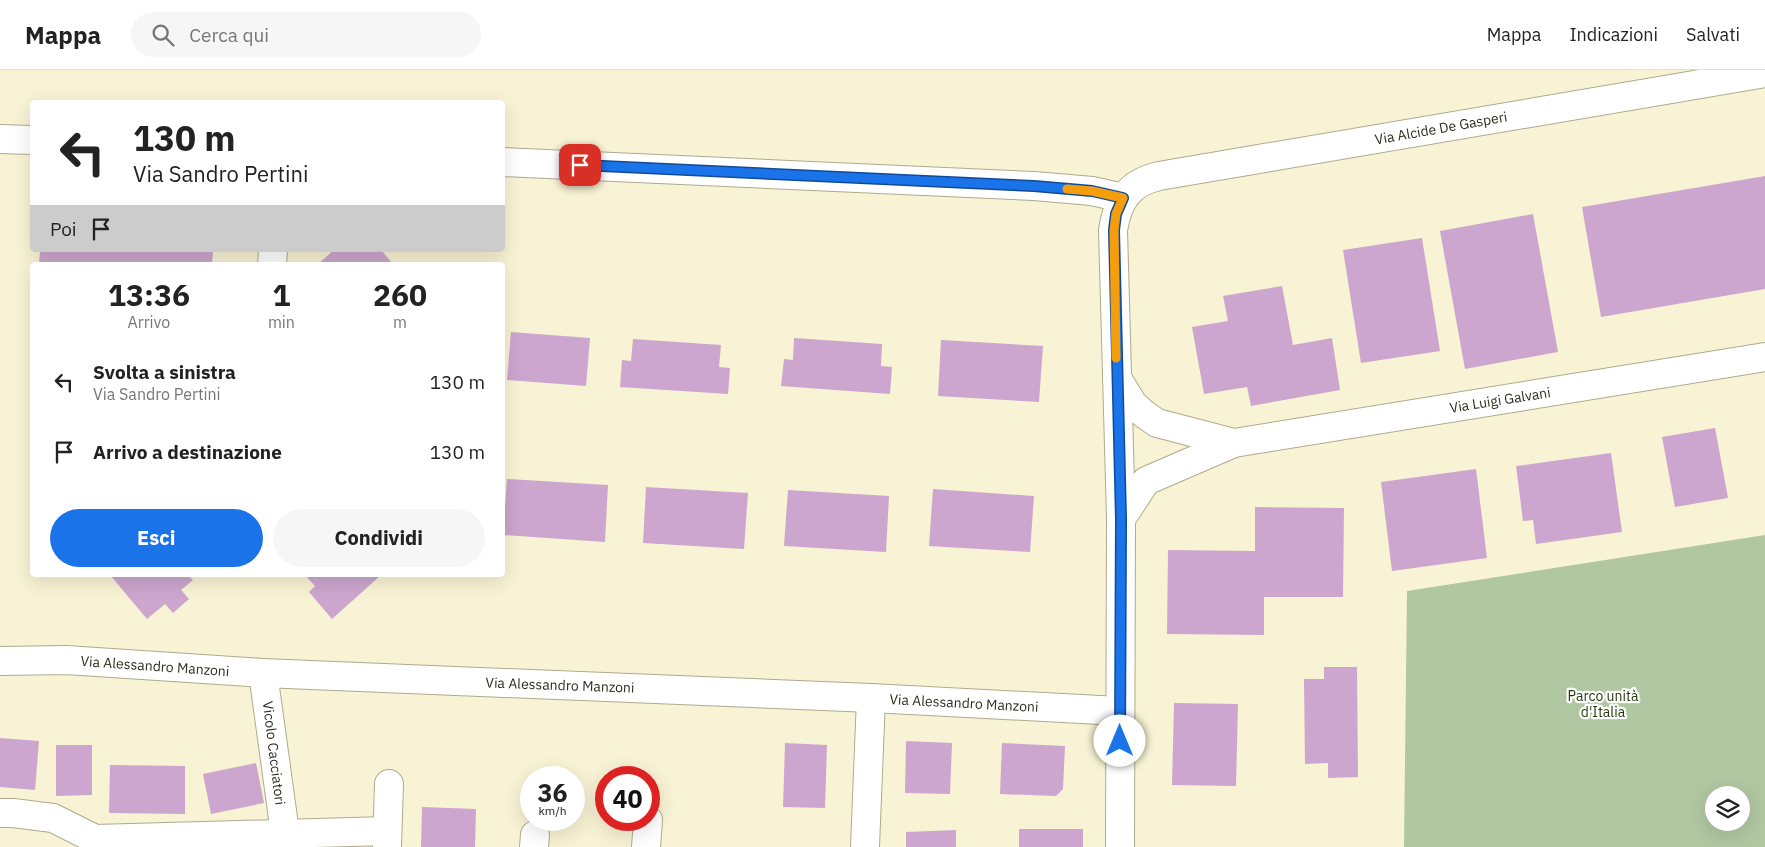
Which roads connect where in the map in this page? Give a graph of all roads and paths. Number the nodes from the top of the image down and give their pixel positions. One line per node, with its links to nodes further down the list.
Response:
1 (1765, 73): 5 (street, Via Alcide De Gasperi)
2 (0, 139): 3 (street)
3 (30, 140)
4 (505, 162): 5 (street)
5 (1123, 198): 7 (street)
6 (1765, 357): 8 (street, Via Luigi Galvani)
7 (1117, 378): 8 (street, Via Luigi Galvani); 9 (street)
8 (1234, 443): 9 (street, Via Luigi Galvani)
9 (1121, 519): 13 (street)
10 (0, 661): 11 (street, Via Alessandro Manzoni)
11 (263, 673): 12 (street, Via Alessandro Manzoni); 18 (street, Vicolo Cacciatori)
12 (871, 698): 13 (street, Via Alessandro Manzoni); 20 (street)
13 (1119, 711): 21 (street)
14 (388, 784): 17 (street)
15 (0, 813): 18 (street)
16 (647, 831): 19 (street)
17 (387, 839): 18 (street)
18 (286, 840)
19 (646, 847)
20 (865, 847)
21 (1120, 847)

